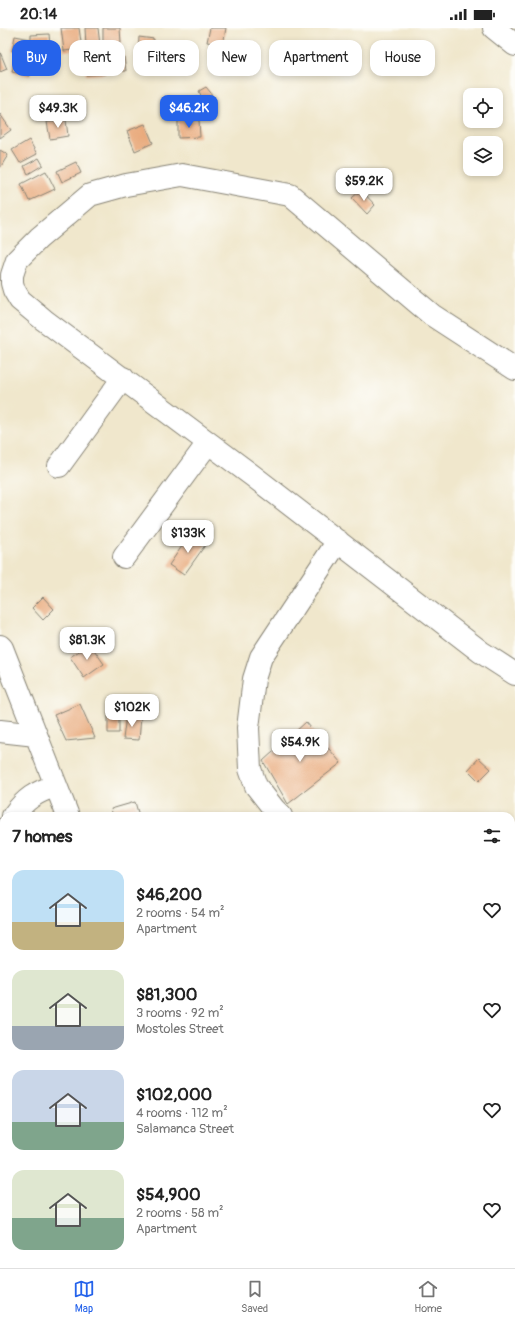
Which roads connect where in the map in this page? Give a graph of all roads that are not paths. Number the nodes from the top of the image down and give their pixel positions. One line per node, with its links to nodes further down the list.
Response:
1 (494, 28): 2 (street)
2 (515, 45)
3 (515, 368): 4 (street)
4 (123, 378): 5 (street); 6 (street)
5 (208, 443): 7 (street); 8 (street)
6 (59, 466)
7 (338, 541): 10 (street); 16 (street)
8 (124, 556)
9 (0, 646): 12 (street)
10 (515, 674)
11 (0, 731): 12 (street)
12 (36, 735): 13 (street)
13 (55, 786): 14 (street); 15 (street)
14 (16, 812)
15 (66, 812)
16 (277, 812)

